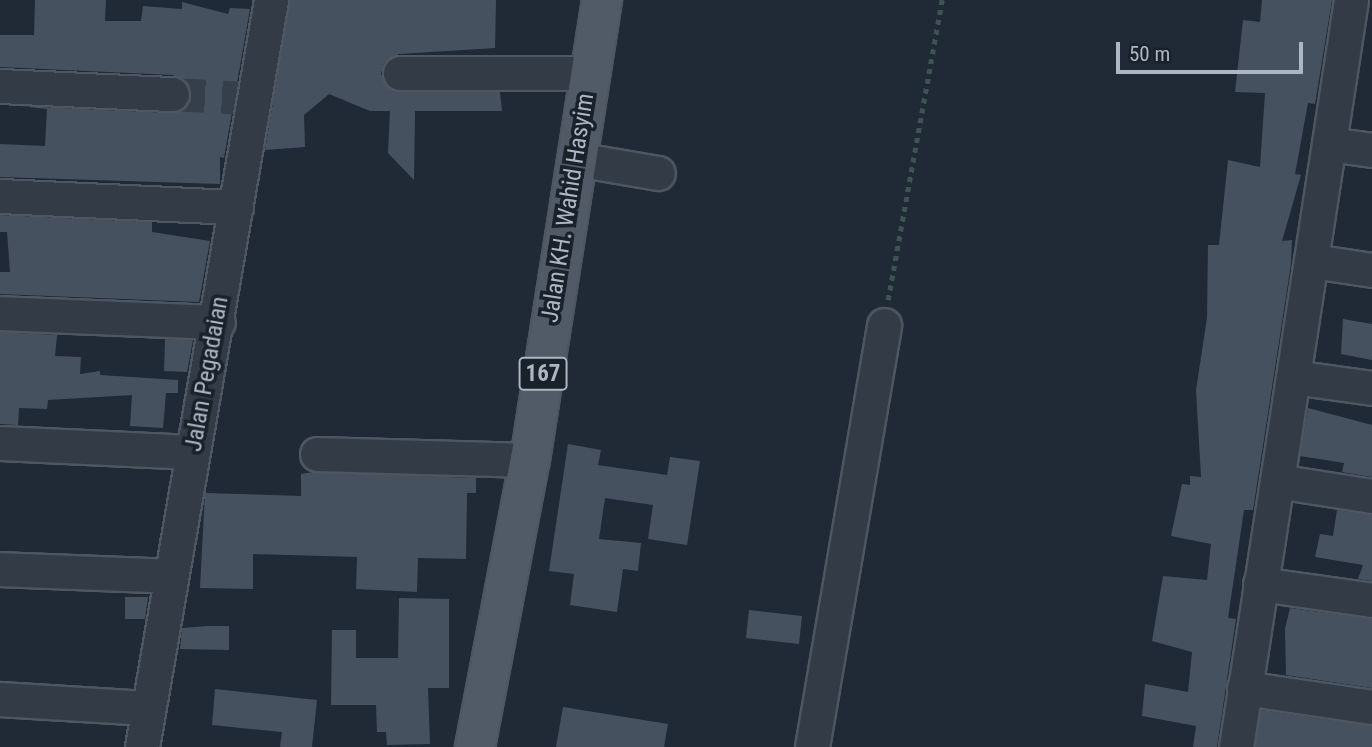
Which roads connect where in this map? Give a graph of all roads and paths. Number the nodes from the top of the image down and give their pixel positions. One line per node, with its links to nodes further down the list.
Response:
1 (602, 0): 6 (main road, Jalan KH. Wahid Hasyim / 167)
2 (942, 0): 19 (path)
3 (263, 1): 14 (street, Jalan Pegadaian)
4 (1357, 15): 9 (street)
5 (400, 73): 6 (street)
6 (589, 73): 11 (main road, Jalan KH. Wahid Hasyim / 167)
7 (0, 86): 8 (street)
8 (172, 94)
9 (1329, 144): 10 (street); 15 (street)
10 (1372, 150)
11 (576, 159): 12 (street); 25 (main road, Jalan KH. Wahid Hasyim / 167)
12 (658, 173)
13 (0, 196): 14 (street)
14 (236, 207): 18 (street, Jalan Pegadaian)
15 (1312, 261): 16 (street); 20 (street)
16 (1372, 270)
17 (0, 313): 18 (street)
18 (218, 322): 23 (street, Jalan Pegadaian)
19 (884, 325): 38 (street)
20 (1293, 377): 21 (street); 26 (street)
21 (1372, 388)
22 (0, 443): 23 (street)
23 (193, 452): 29 (street, Jalan Pegadaian)
24 (317, 454): 25 (street)
25 (530, 460): 37 (main road, Jalan KH. Wahid Hasyim / 167)
26 (1277, 481): 27 (street); 30 (street)
27 (1372, 496)
28 (0, 569): 29 (street)
29 (171, 576): 35 (street, Jalan Pegadaian)
30 (1261, 584): 31 (street); 32 (street)
31 (1372, 600)
32 (1244, 688): 34 (street); 39 (street)
33 (0, 699): 35 (street)
34 (1372, 707)
35 (147, 708): 36 (street, Jalan Pegadaian)
36 (142, 747)
37 (475, 747)
38 (812, 747)
39 (1236, 747)

